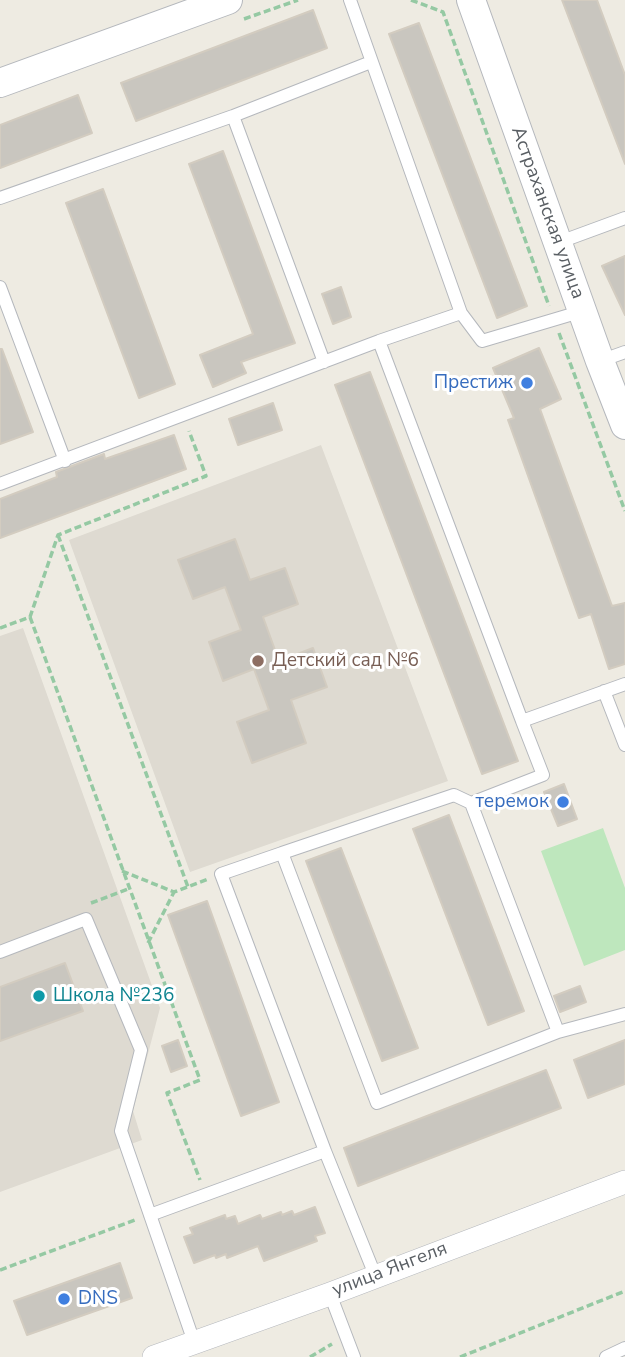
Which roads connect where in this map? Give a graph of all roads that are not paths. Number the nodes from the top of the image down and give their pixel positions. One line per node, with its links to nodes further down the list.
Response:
1 (228, 0): 5 (street)
2 (349, 0): 4 (lane)
3 (471, 0): 9 (street, Астраханская улица)
4 (371, 62): 6 (lane); 12 (lane)
5 (0, 83)
6 (233, 116): 7 (lane); 15 (lane)
7 (0, 198)
8 (625, 218): 9 (lane)
9 (557, 243): 11 (street, Астраханская улица)
10 (0, 287): 17 (lane)
11 (583, 311): 12 (lane); 14 (street, Астраханская улица)
12 (461, 313): 13 (lane)
13 (379, 341): 15 (lane); 21 (lane)
14 (612, 356): 16 (street, Астраханская улица)
15 (324, 362): 17 (lane)
16 (625, 425)
17 (65, 461): 18 (lane)
18 (0, 484)
19 (625, 684): 20 (lane)
20 (604, 691): 21 (lane); 22 (lane)
21 (522, 721): 23 (lane)
22 (625, 745)
23 (471, 803): 24 (lane); 27 (lane)
24 (282, 853): 27 (lane); 28 (lane)
25 (0, 952): 30 (lane)
26 (625, 1014): 27 (lane)
27 (558, 1032)
28 (325, 1151): 30 (lane); 31 (lane)
29 (625, 1182): 31 (street, улица Янгеля)
30 (150, 1215): 33 (lane)
31 (375, 1275): 32 (street, улица Янгеля)
32 (330, 1294): 33 (street, улица Янгеля); 36 (lane)
33 (194, 1342): 35 (street, улица Янгеля)
34 (625, 1348): 37 (lane)
35 (154, 1357)
36 (354, 1357)
37 (606, 1357)

